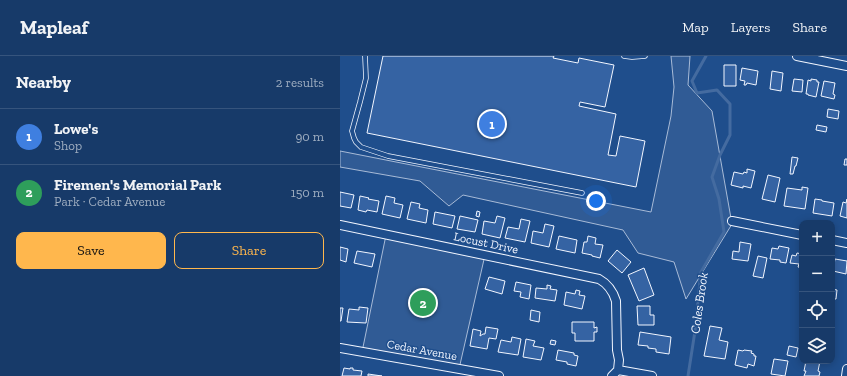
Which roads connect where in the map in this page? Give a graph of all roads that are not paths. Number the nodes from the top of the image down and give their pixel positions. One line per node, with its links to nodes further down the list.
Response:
1 (365, 56): 6 (lane)
2 (624, 56): 3 (lane)
3 (645, 56)
4 (797, 56): 5 (street)
5 (847, 66)
6 (582, 193)
7 (732, 222): 9 (street)
8 (340, 225): 15 (street, Locust Drive)
9 (799, 234)
10 (835, 241): 11 (street)
11 (847, 243)
12 (340, 348): 14 (street, Cedar Avenue)
13 (847, 369): 18 (street)
14 (458, 372): 16 (street, Cedar Avenue)
15 (615, 373): 17 (street)
16 (499, 376)
17 (652, 376)
18 (846, 376)

